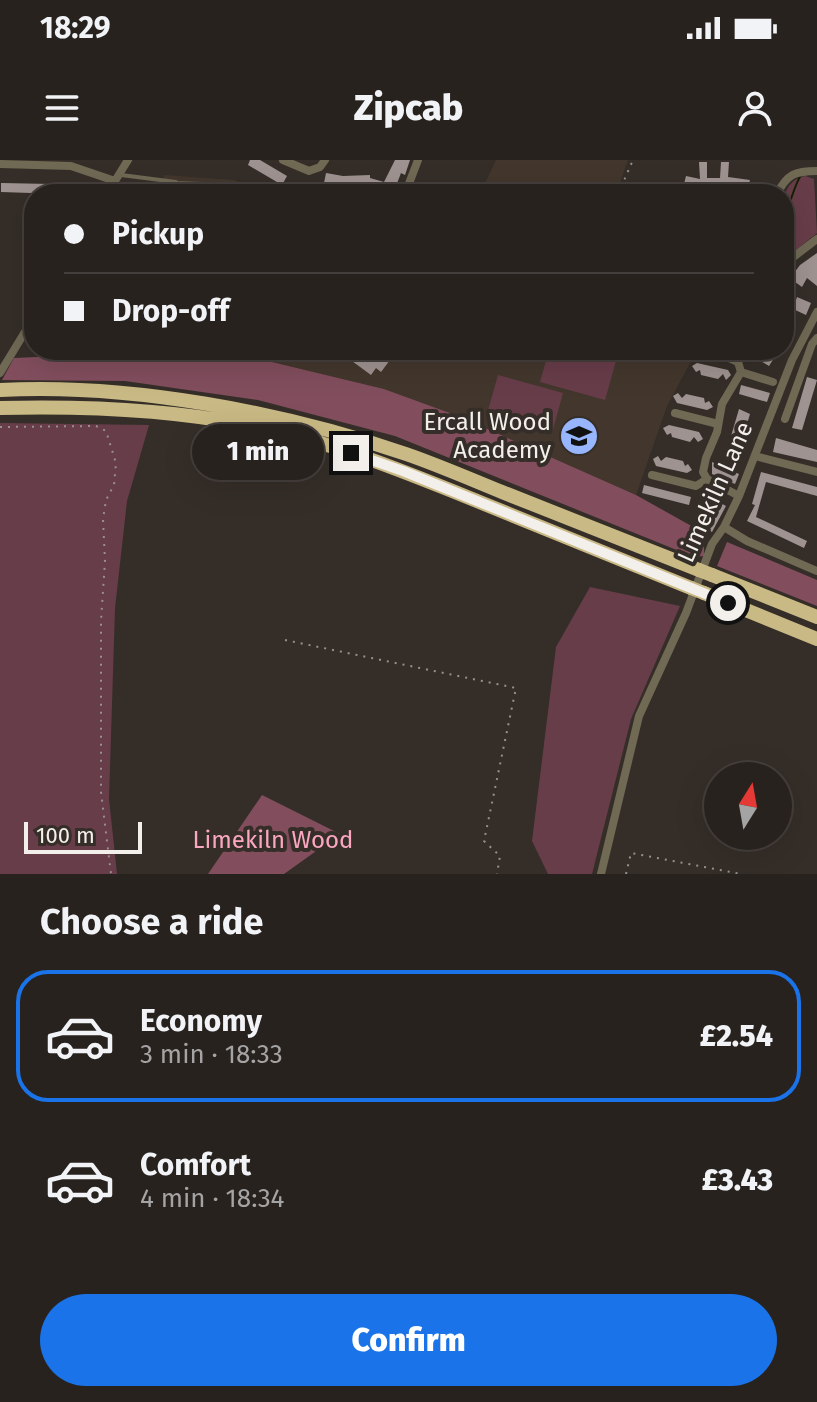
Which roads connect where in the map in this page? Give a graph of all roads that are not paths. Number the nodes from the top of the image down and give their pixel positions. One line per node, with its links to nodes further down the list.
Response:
1 (128, 160): 7 (street)
2 (283, 160): 3 (street)
3 (325, 160)
4 (418, 160): 11 (street)
5 (0, 164): 7 (street)
6 (817, 171): 12 (street)
7 (117, 177): 8 (lane); 9 (street)
8 (176, 183): 10 (lane)
9 (113, 184)
10 (202, 184)
11 (409, 184)
12 (783, 184)
13 (817, 239): 14 (street)
14 (794, 256)
15 (817, 312): 18 (street, Limekiln Lane)
16 (24, 333): 23 (street)
17 (817, 338): 28 (street)
18 (794, 356)
19 (734, 360): 21 (street)
20 (792, 360): 30 (street, Limekiln Lane)
21 (738, 362): 22 (street)
22 (741, 372): 24 (street); 29 (street)
23 (0, 373)
24 (773, 382)
25 (5, 389): 37 (highway)
26 (3, 408): 38 (highway)
27 (675, 413): 29 (street)
28 (785, 419)
29 (718, 424): 33 (street)
30 (755, 456): 31 (street); 34 (street, Limekiln Lane)
31 (817, 472)
32 (652, 475): 33 (street)
33 (707, 479): 34 (street)
34 (739, 496): 35 (street, Limekiln Lane)
35 (724, 527): 36 (street); 39 (street, Limekiln Lane)
36 (817, 571)
37 (817, 617)
38 (817, 639)
39 (601, 874)

